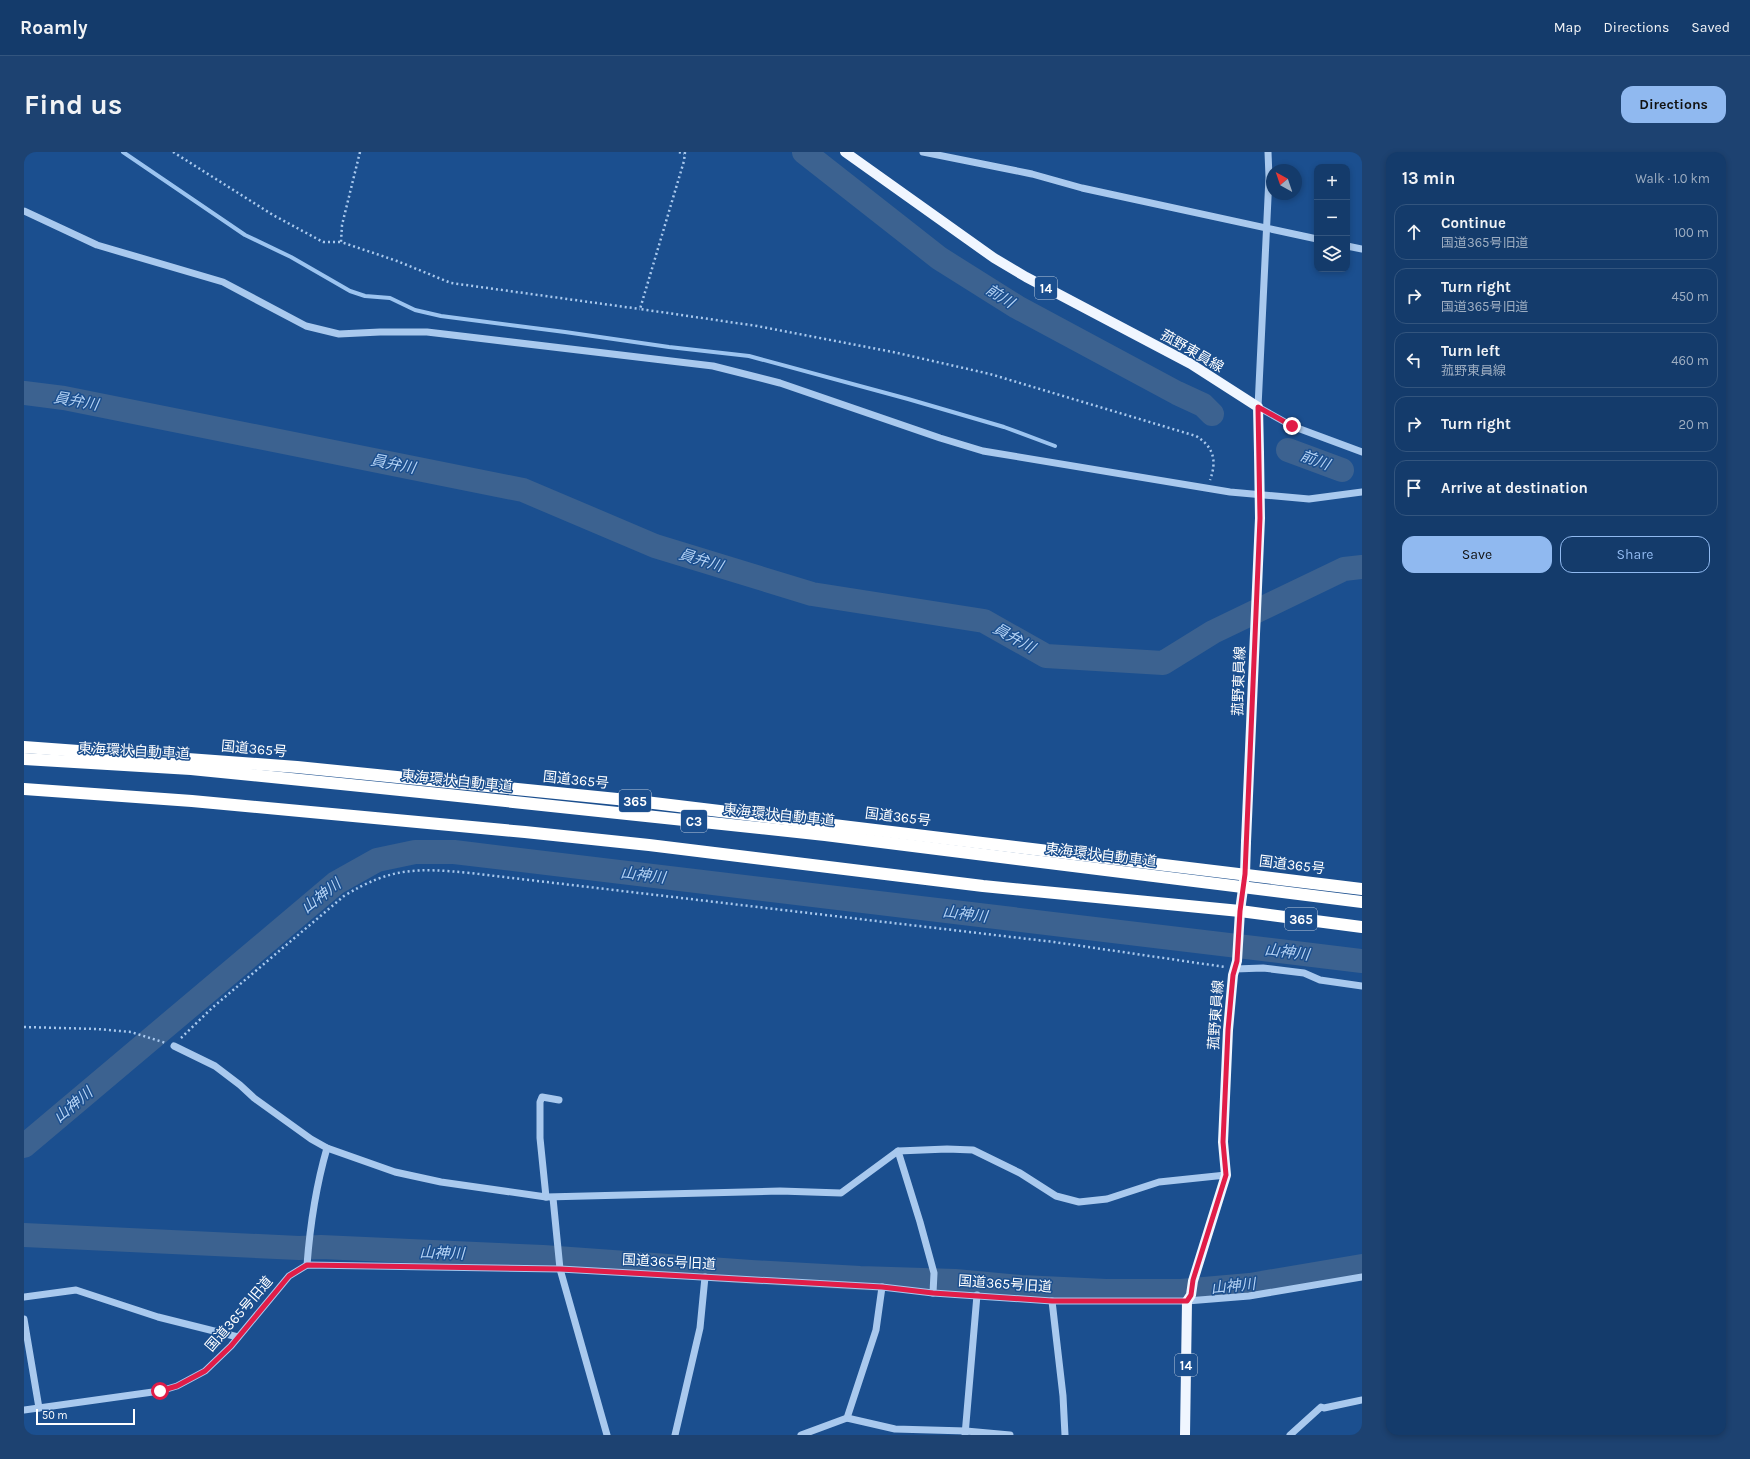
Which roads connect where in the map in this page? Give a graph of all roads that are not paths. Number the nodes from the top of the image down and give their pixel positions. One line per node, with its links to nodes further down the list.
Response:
1 (845, 152): 9 (main road, 菰野東員線 / 14)
2 (923, 152): 5 (street)
3 (1268, 152): 5 (street)
4 (24, 211): 11 (street)
5 (1266, 227): 6 (street); 9 (street)
6 (1314, 238)
7 (1350, 247): 8 (street)
8 (1362, 249)
9 (1258, 407): 10 (street); 15 (main road, 菰野東員線 / 14, bridge)
10 (1362, 452)
11 (1362, 492)
12 (24, 747): 15 (highway, 国道365号 / 365)
13 (24, 759): 17 (highway, 東海環状自動車道 / C3, bridge)
14 (24, 790): 18 (highway, 365)
15 (1245, 874): 16 (highway, 国道365号 / 365); 18 (main road, 菰野東員線 / 14)
16 (1362, 889)
17 (1362, 902)
18 (1240, 911): 19 (highway, 365); 20 (main road, 菰野東員線 / 14)
19 (1362, 928)
20 (1236, 965): 21 (street); 26 (main road, 菰野東員線 / 14)
21 (1362, 986)
22 (172, 1045): 24 (street)
23 (559, 1100): 27 (street)
24 (327, 1148): 27 (street); 28 (street)
25 (898, 1151): 26 (street); 27 (street); 33 (street)
26 (1226, 1175): 36 (main road, 菰野東員線 / 14)
27 (550, 1197): 29 (street)
28 (307, 1265): 29 (street, 国道365号旧道); 39 (street, 国道365号旧道)
29 (559, 1266): 31 (street, 国道365号旧道); 46 (street)
30 (1362, 1276): 36 (street, 国道365号旧道)
31 (705, 1277): 32 (street, 国道365号旧道); 47 (street)
32 (882, 1287): 33 (street, 国道365号旧道); 43 (street)
33 (933, 1293): 34 (street, 国道365号旧道)
34 (977, 1295): 37 (street, 国道365号旧道); 45 (street)
35 (24, 1297): 39 (street)
36 (1189, 1298): 37 (street, 国道365号旧道); 51 (main road, 菰野東員線 / 14)
37 (1052, 1301): 50 (street)
38 (24, 1319): 41 (street)
39 (238, 1337): 41 (street, 国道365号旧道)
40 (1362, 1400): 52 (street)
41 (39, 1408): 42 (street, 国道365号旧道)
42 (24, 1410)
43 (848, 1418): 44 (street); 48 (street)
44 (891, 1431): 45 (street)
45 (965, 1433): 49 (street)
46 (607, 1435)
47 (675, 1435)
48 (800, 1435)
49 (1010, 1435)
50 (1065, 1435)
51 (1185, 1435)
52 (1290, 1435)

